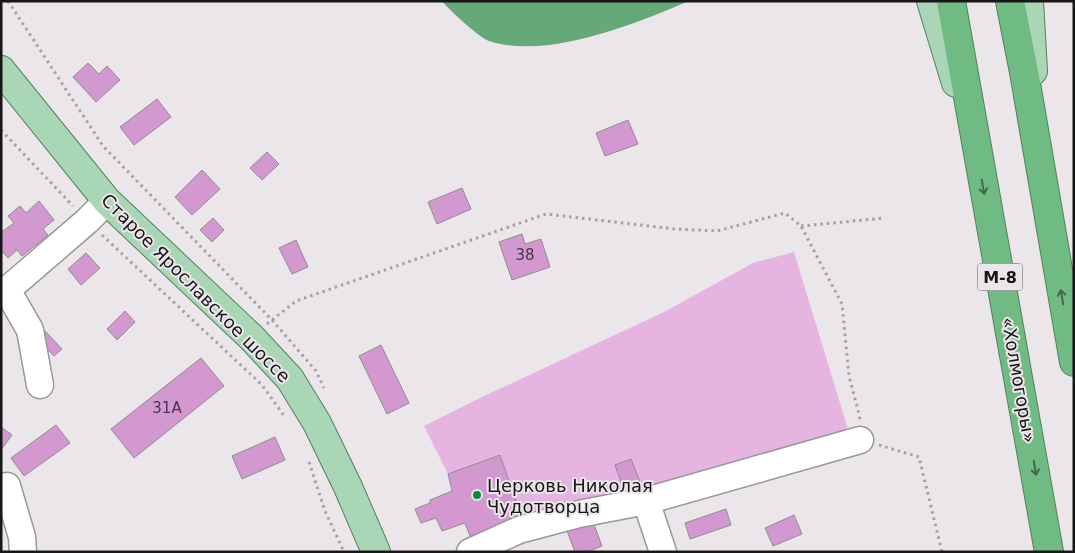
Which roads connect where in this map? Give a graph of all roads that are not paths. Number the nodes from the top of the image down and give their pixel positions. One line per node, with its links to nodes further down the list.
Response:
1 (931, 1): 6 (main road)
2 (951, 1): 6 (highway, «Холмогоры» / М-8)
3 (1010, 1): 7 (highway)
4 (1029, 1): 7 (main road)
5 (1, 70): 8 (main road, Старое Ярославское шоссе)
6 (976, 148): 19 (highway, «Холмогоры» / М-8, one-way to 19)
7 (1037, 155): 10 (highway, one-way to 7)
8 (106, 201): 9 (street); 16 (main road, Старое Ярославское шоссе)
9 (4, 292): 11 (street)
10 (1074, 362)
11 (40, 386)
12 (860, 440): 14 (street)
13 (7, 486): 15 (street)
14 (646, 501): 17 (street); 18 (street)
15 (22, 552)
16 (376, 552)
17 (470, 552)
18 (663, 552)
19 (1049, 552)

